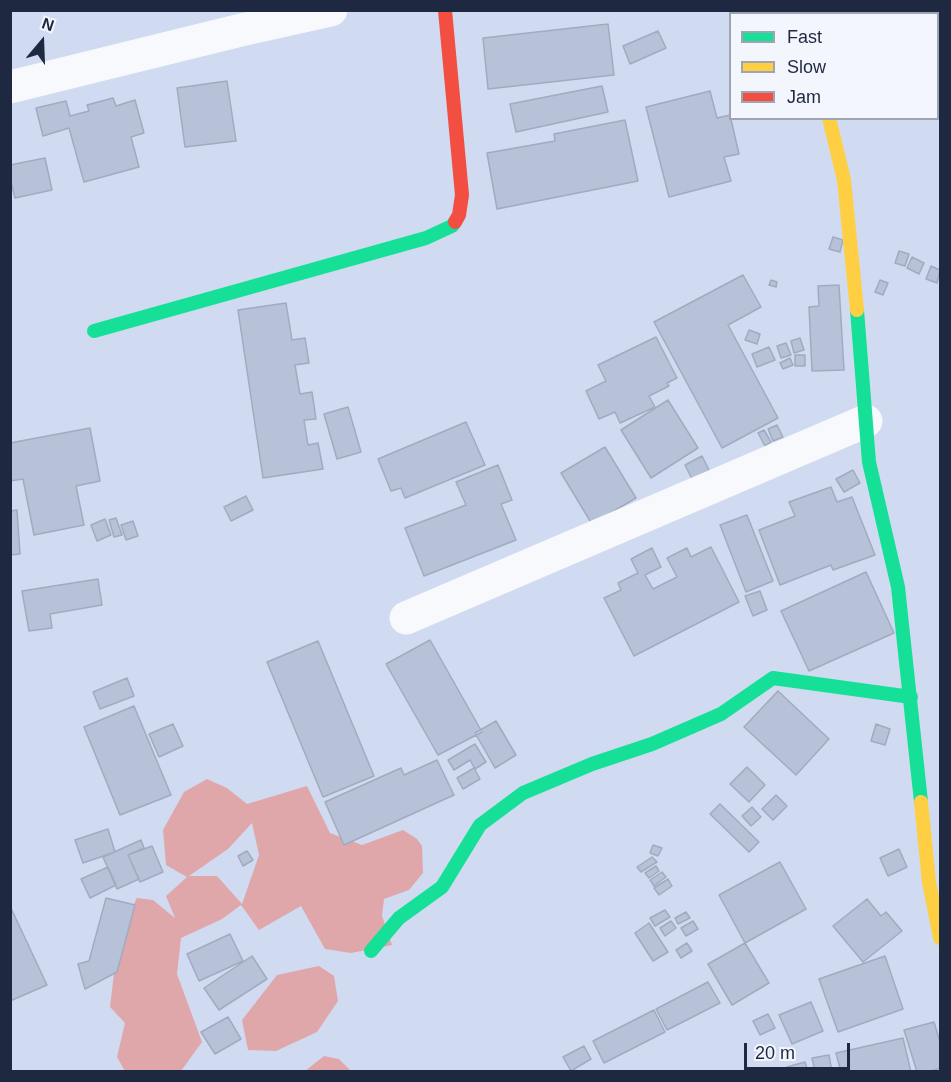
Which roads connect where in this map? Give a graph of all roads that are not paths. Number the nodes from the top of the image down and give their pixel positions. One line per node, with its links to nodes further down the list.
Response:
1 (331, 10): 3 (street)
2 (445, 10): 5 (street)
3 (10, 87)
4 (830, 120): 6 (street)
5 (94, 331)
6 (866, 421): 7 (street); 8 (street)
7 (406, 618)
8 (911, 697): 9 (street); 10 (street)
9 (939, 919)
10 (371, 951)

